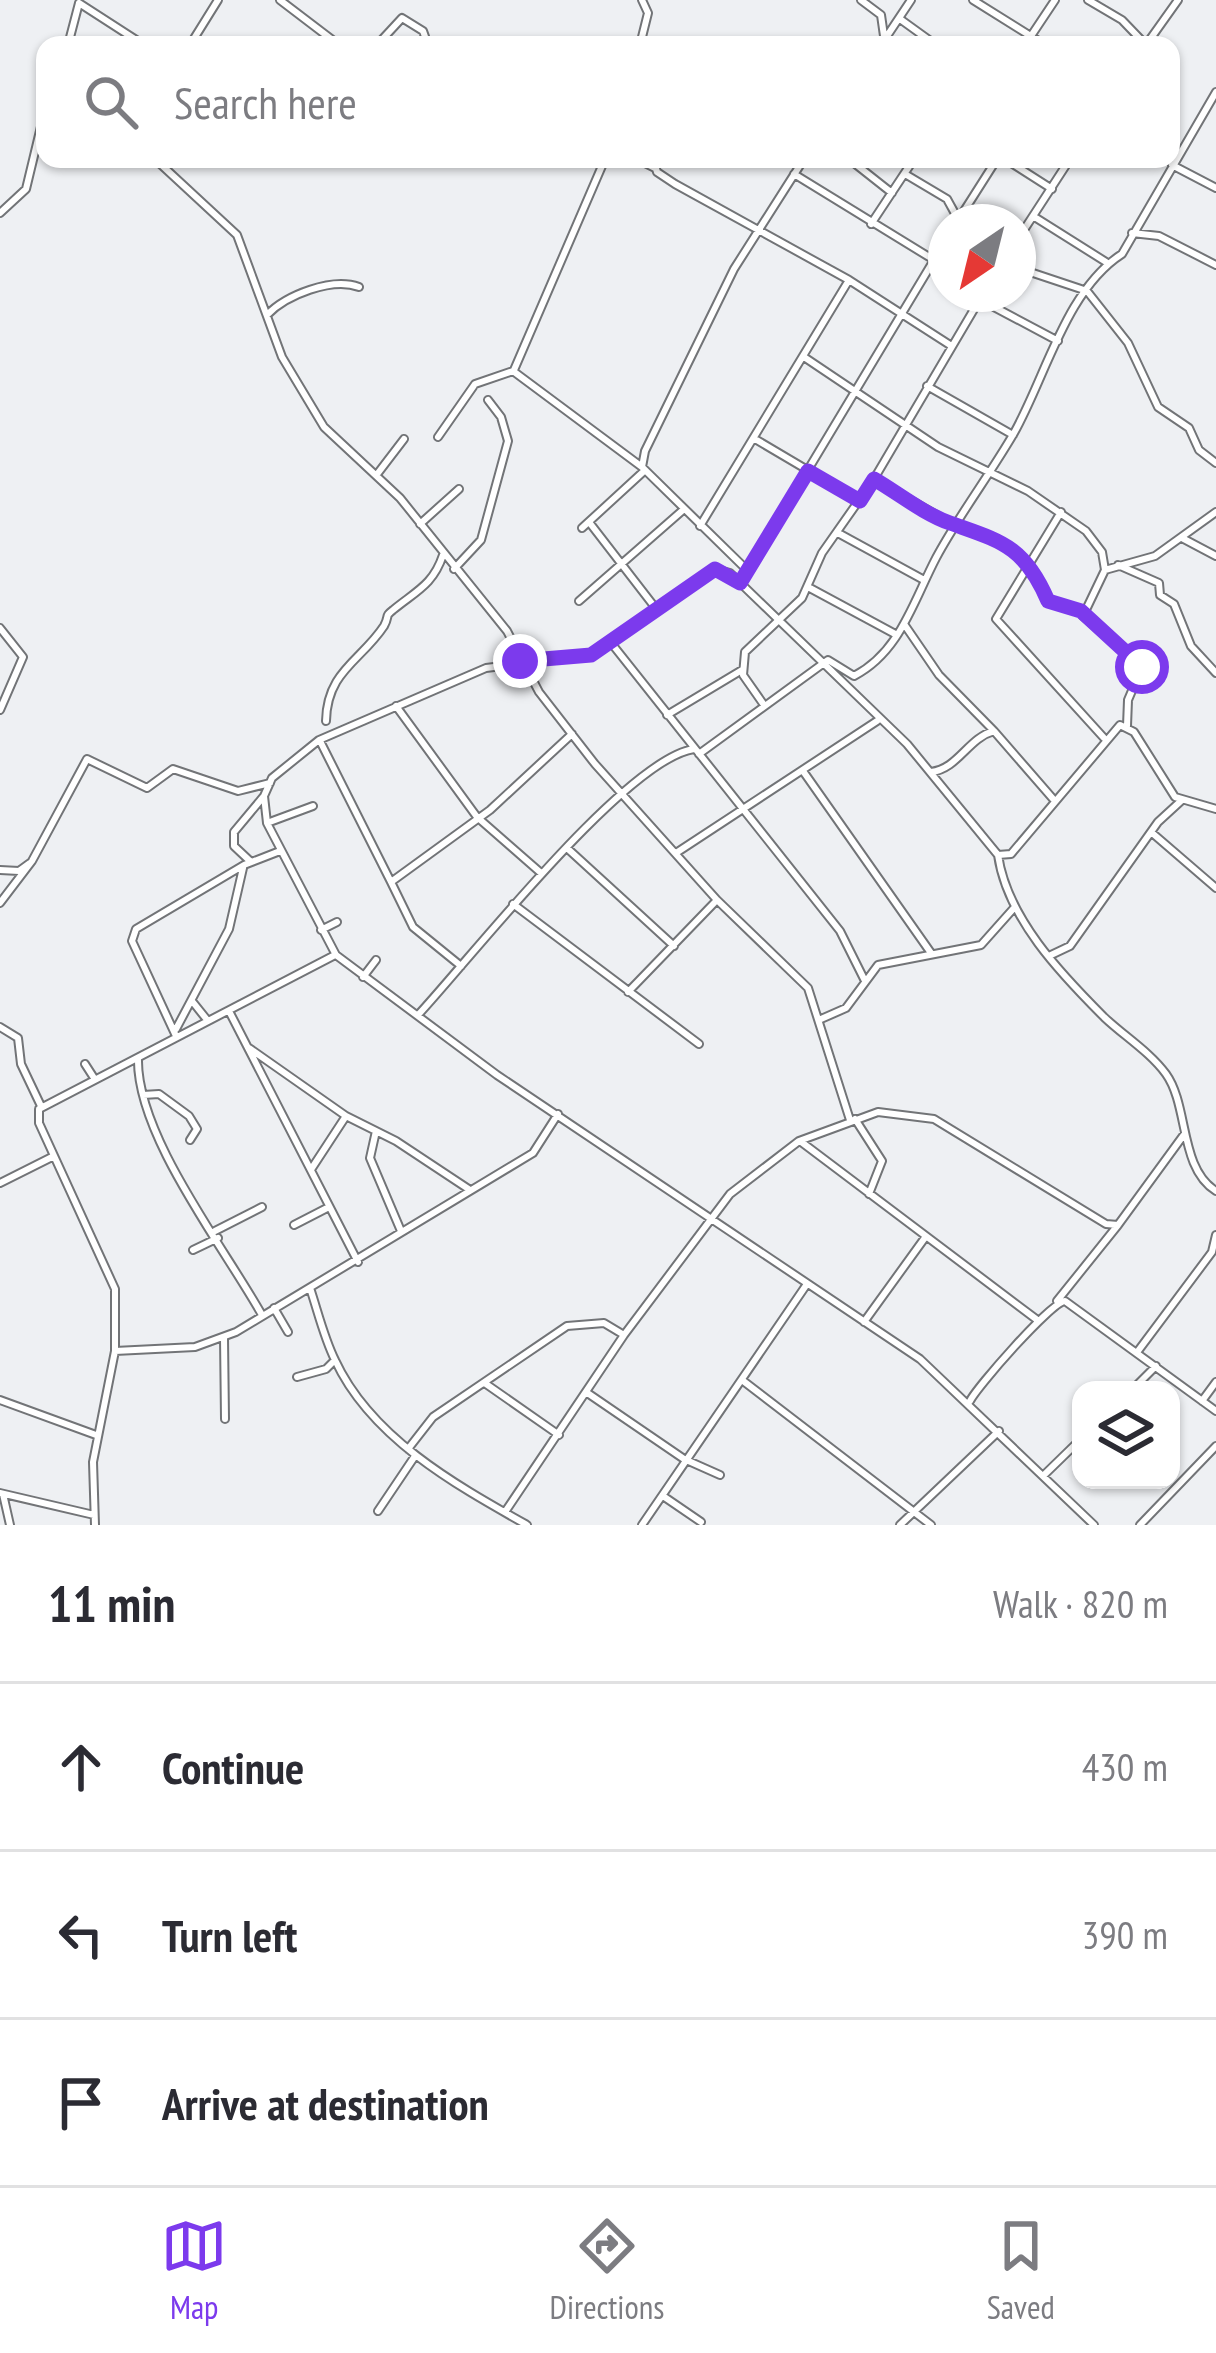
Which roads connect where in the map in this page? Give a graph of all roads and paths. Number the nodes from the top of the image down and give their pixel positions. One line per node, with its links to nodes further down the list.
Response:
1 (218, 0): 15 (street)
2 (280, 0): 11 (street)
3 (641, 0): 19 (street)
4 (861, 0): 20 (street)
5 (911, 0): 12 (street)
6 (973, 0): 23 (street)
7 (1055, 0): 24 (street)
8 (1088, 0): 25 (street)
9 (1178, 0): 26 (street)
10 (80, 2): 13 (street); 14 (street)
11 (290, 3): 16 (street)
12 (900, 19): 21 (street); 22 (street)
13 (71, 36)
14 (131, 36)
15 (196, 36)
16 (328, 36)
17 (385, 36): 18 (street)
18 (425, 36)
19 (642, 36)
20 (882, 36)
21 (887, 36)
22 (924, 36)
23 (1021, 36)
24 (1031, 36)
25 (1137, 36)
26 (1152, 36)
27 (1216, 92): 29 (street)
28 (36, 147): 49 (street)
29 (1180, 150)
30 (164, 168): 67 (street)
31 (601, 168): 71 (street)
32 (660, 168): 53 (street)
33 (798, 168): 41 (street)
34 (860, 168): 45 (street)
35 (909, 168): 42 (street)
36 (995, 168): 47 (street)
37 (1016, 168): 44 (street)
38 (1065, 168): 44 (street)
39 (1169, 168): 51 (street)
40 (1178, 168): 43 (street)
41 (794, 173): 52 (street); 53 (street)
42 (905, 174): 45 (street); 46 (street)
43 (1216, 188)
44 (1052, 189): 48 (street)
45 (892, 194): 52 (street)
46 (949, 204)
47 (969, 204)
48 (1036, 212)
49 (0, 213)
50 (1036, 218): 57 (street)
51 (1140, 218): 54 (street); 55 (street)
52 (871, 224): 56 (street)
53 (759, 231): 61 (street); 81 (street)
54 (1150, 232): 55 (street); 58 (street)
55 (1132, 233): 57 (street)
56 (928, 257)
57 (1107, 262): 63 (street)
58 (1216, 265)
59 (928, 269): 66 (street)
60 (1036, 274): 63 (street)
61 (849, 280): 66 (street); 70 (street)
62 (359, 286): 67 (street)
63 (1087, 291): 68 (street); 80 (street)
64 (971, 312): 69 (street)
65 (1007, 312): 68 (street)
66 (899, 313): 69 (street); 73 (street)
67 (267, 315): 83 (street)
68 (1058, 341): 76 (street)
69 (950, 345): 72 (street)
70 (804, 358): 73 (street); 78 (street)
71 (513, 371): 77 (street); 81 (street)
72 (927, 386): 75 (street); 76 (street)
73 (856, 388): 75 (street); 82 (street)
74 (488, 400): 101 (street)
75 (906, 424): 84 (street); 85 (street)
76 (1012, 435): 84 (street)
77 (439, 437)
78 (754, 438): 82 (street); 93 (street)
79 (404, 439): 83 (street)
80 (1216, 463)
81 (643, 469): 88 (street); 99 (street)
82 (808, 471): 87 (street); 102 (street)
83 (378, 473): 91 (street)
84 (986, 475): 89 (street); 92 (street)
85 (874, 479): 87 (street); 92 (street)
86 (459, 489): 91 (street)
87 (860, 501): 94 (street)
88 (683, 510): 93 (street); 99 (street)
89 (1061, 512): 98 (street); 103 (street)
90 (1216, 512): 95 (street)
91 (420, 524): 96 (street)
92 (954, 524): 98 (street); 104 (street)
93 (700, 526): 102 (street)
94 (837, 532): 104 (street); 106 (street)
95 (1181, 537): 97 (street); 100 (street)
96 (443, 555): 101 (street); 124 (street)
97 (1216, 556)
98 (1028, 562): 109 (street); 128 (street)
99 (621, 565): 107 (street); 108 (street)
100 (1118, 565): 103 (street); 118 (street)
101 (454, 569): 115 (street)
102 (747, 570): 105 (street)
103 (1105, 570): 109 (street)
104 (924, 580): 111 (street)
105 (740, 583): 108 (street); 110 (street)
106 (808, 587): 110 (street); 113 (street)
107 (579, 601)
108 (657, 610): 114 (street)
109 (1081, 611): 125 (street)
110 (777, 618): 116 (street); 117 (street)
111 (904, 623): 113 (street); 126 (street)
112 (0, 628): 121 (street)
113 (897, 635): 116 (street)
114 (612, 644): 115 (street); 122 (street)
115 (520, 661): 119 (street); 127 (street)
116 (823, 664): 120 (street); 123 (street)
117 (742, 670): 120 (street); 122 (street)
118 (1216, 673)
119 (396, 706): 129 (street); 141 (street)
120 (764, 706): 130 (street)
121 (0, 710)
122 (668, 715): 130 (street)
123 (877, 721): 131 (street); 132 (street)
124 (326, 722)
125 (1127, 726): 128 (street); 137 (street)
126 (994, 731): 132 (street); 136 (street)
127 (572, 734): 134 (street); 141 (street)
128 (1104, 738): 136 (street)
129 (320, 740): 133 (street); 152 (street)
130 (696, 751): 134 (street); 140 (street)
131 (803, 771): 140 (street); 161 (street)
132 (931, 772): 147 (street)
133 (270, 783): 135 (street); 148 (street)
134 (622, 795): 144 (street); 146 (street)
135 (264, 796): 142 (street); 149 (street)
136 (1054, 800): 147 (street)
137 (1182, 800): 139 (street); 143 (street)
138 (313, 806): 142 (street)
139 (1216, 808)
140 (742, 811): 146 (street); 167 (street)
141 (477, 817): 151 (street); 152 (street)
142 (267, 823): 145 (street)
143 (1150, 832): 153 (street); 163 (street)
144 (568, 849): 151 (street); 160 (street)
145 (280, 851): 149 (street); 159 (street)
146 (676, 853): 154 (street)
147 (998, 855): 157 (street)
148 (32, 861): 150 (street); 155 (street)
149 (247, 863): 169 (street); 175 (street)
150 (0, 870)
151 (541, 873): 156 (street)
152 (391, 882): 165 (street)
153 (1216, 888)
154 (718, 900): 160 (street); 172 (street)
155 (0, 903)
156 (513, 904): 165 (street); 168 (street)
157 (1015, 907): 161 (street); 163 (street)
158 (337, 922): 159 (street)
159 (321, 931): 162 (street)
160 (674, 946): 168 (street)
161 (931, 953): 167 (street)
162 (335, 955): 166 (street); 170 (street)
163 (1048, 955): 187 (street)
164 (376, 960): 166 (street)
165 (461, 966): 171 (street)
166 (363, 977): 171 (street)
167 (865, 981): 172 (street)
168 (627, 994): 176 (street)
169 (190, 999): 173 (street); 175 (street)
170 (230, 1011): 173 (street); 177 (street)
171 (418, 1015): 183 (street)
172 (821, 1019): 185 (street)
173 (208, 1021): 175 (street)
174 (0, 1027): 182 (street)
175 (176, 1033): 178 (street)
176 (699, 1044)
177 (246, 1046): 184 (street); 191 (street)
178 (138, 1058): 180 (street); 181 (street)
179 (85, 1064): 180 (street)
180 (94, 1078): 182 (street)
181 (143, 1095): 188 (street); 202 (street)
182 (41, 1106): 190 (street)
183 (558, 1114): 193 (street); 198 (street)
184 (346, 1116): 186 (street); 191 (street)
185 (853, 1119): 189 (street); 195 (street); 200 (street)
186 (376, 1131): 193 (street); 201 (street)
187 (1184, 1136): 194 (street); 200 (street)
188 (190, 1140)
189 (799, 1141): 195 (street); 198 (street)
190 (54, 1156): 192 (street); 217 (street)
191 (312, 1168): 197 (street)
192 (0, 1183)
193 (470, 1191): 201 (street)
194 (1216, 1191)
195 (868, 1195): 204 (street)
196 (262, 1207): 202 (street)
197 (329, 1207): 199 (street); 206 (street)
198 (713, 1217): 207 (street); 215 (street)
199 (294, 1225)
200 (1118, 1225): 209 (street)
201 (400, 1231): 206 (street)
202 (217, 1235): 205 (street); 211 (street)
203 (1216, 1235): 218 (street)
204 (923, 1239): 212 (street); 213 (street)
205 (193, 1250)
206 (358, 1262): 208 (street)
207 (807, 1284): 213 (street); 222 (street)
208 (310, 1288): 210 (street); 219 (street)
209 (1057, 1301): 212 (street); 218 (street)
210 (274, 1308): 211 (street); 214 (street)
211 (262, 1315): 216 (street)
212 (1036, 1319): 228 (street)
213 (864, 1322): 228 (street)
214 (288, 1332)
215 (624, 1335): 225 (street); 226 (street)
216 (224, 1337): 217 (street); 231 (street)
217 (115, 1351): 234 (street)
218 (1138, 1351): 220 (street)
219 (334, 1360): 221 (street); 237 (street)
220 (1156, 1366): 223 (street); 229 (street)
221 (297, 1377)
222 (742, 1380): 239 (street); 244 (street)
223 (1141, 1381)
224 (1216, 1382): 229 (street)
225 (486, 1384): 233 (street); 237 (street)
226 (586, 1392): 233 (street); 239 (street)
227 (0, 1400): 234 (street)
228 (970, 1401): 232 (street)
229 (1202, 1401): 230 (street)
230 (1216, 1411)
231 (225, 1419)
232 (999, 1431): 241 (street); 244 (street)
233 (559, 1435): 246 (street)
234 (96, 1436): 247 (street)
235 (1216, 1446): 256 (street)
236 (1072, 1448): 241 (street)
237 (408, 1449): 238 (street)
238 (415, 1456): 245 (street); 246 (street)
239 (684, 1459): 240 (street); 243 (street)
240 (720, 1475)
241 (1044, 1475): 255 (street)
242 (1, 1493): 247 (street); 249 (street)
243 (663, 1496): 248 (street); 252 (street)
244 (914, 1509): 253 (street); 254 (street)
245 (378, 1511)
246 (505, 1513): 251 (street)
247 (94, 1515): 250 (street)
248 (701, 1522)
249 (10, 1525)
250 (94, 1525)
251 (527, 1525)
252 (642, 1525)
253 (900, 1525)
254 (931, 1525)
255 (1094, 1525)
256 (1140, 1525)

